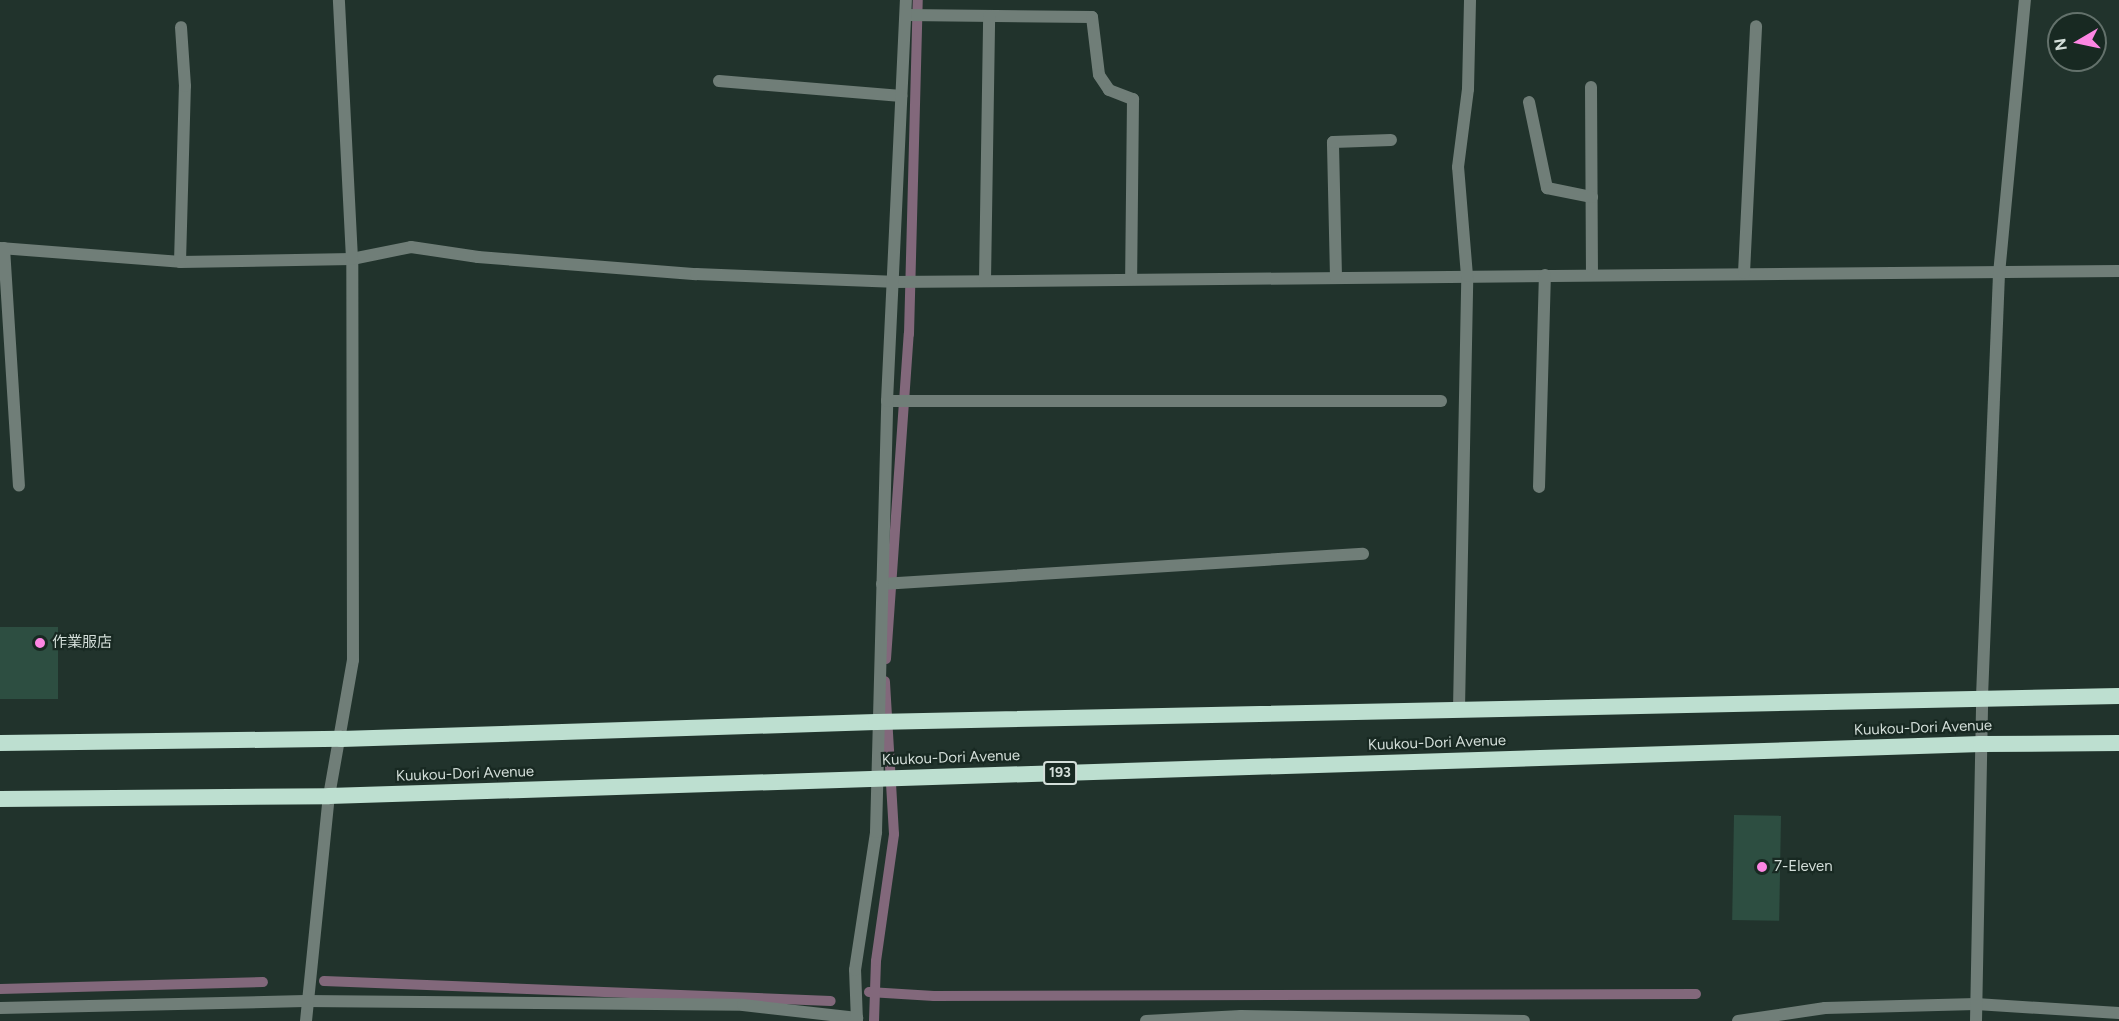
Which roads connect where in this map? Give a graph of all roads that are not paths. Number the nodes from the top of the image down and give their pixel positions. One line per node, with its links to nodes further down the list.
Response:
1 (339, 0): 16 (street)
2 (906, 0): 5 (street)
3 (1470, 0): 23 (street)
4 (2025, 0): 21 (street)
5 (906, 15): 6 (street); 11 (street)
6 (989, 16): 25 (street); 26 (street)
7 (1756, 26): 19 (street)
8 (181, 27): 17 (street)
9 (719, 81): 11 (street)
10 (1591, 87): 14 (street)
11 (902, 96): 27 (street)
12 (1528, 102): 14 (street)
13 (1391, 140): 24 (street)
14 (1592, 197): 20 (street)
15 (2, 248): 17 (street); 28 (street)
16 (352, 259): 17 (street); 27 (street); 39 (street)
17 (180, 262)
18 (2119, 271): 21 (street)
19 (1744, 273): 20 (street); 21 (street)
20 (1592, 274): 22 (street)
21 (1999, 274): 36 (street)
22 (1545, 275): 23 (street); 32 (street)
23 (1467, 276): 24 (street); 37 (street)
24 (1336, 277): 25 (street)
25 (1131, 279): 26 (street)
26 (985, 281): 27 (street)
27 (892, 282): 29 (street)
28 (5, 347): 31 (street)
29 (887, 401): 30 (street); 34 (street)
30 (1441, 402)
31 (19, 486)
32 (1539, 487)
33 (1363, 554): 34 (street)
34 (882, 584): 38 (street)
35 (2119, 696): 36 (highway, Kuukou-Dori Avenue)
36 (1982, 697): 37 (highway, Kuukou-Dori Avenue); 42 (street)
37 (1459, 709): 38 (highway, Kuukou-Dori Avenue)
38 (876, 722): 39 (highway, Kuukou-Dori Avenue); 43 (street)
39 (341, 739): 40 (highway, Kuukou-Dori Avenue); 44 (street)
40 (0, 743)
41 (2119, 743): 42 (highway, Kuukou-Dori Avenue / 193)
42 (1981, 744): 43 (highway, Kuukou-Dori Avenue / 193); 47 (street)
43 (876, 779): 44 (highway, Kuukou-Dori Avenue / 193); 50 (street)
44 (329, 796): 45 (highway, Kuukou-Dori Avenue / 193); 46 (street)
45 (0, 799)
46 (305, 1000): 48 (street); 50 (street); 51 (street)
47 (1976, 1004): 49 (street); 54 (street); 55 (street)
48 (0, 1008)
49 (2119, 1013)
50 (857, 1019)
51 (306, 1021)
52 (1146, 1021): 53 (street)
53 (1524, 1021)
54 (1738, 1021)
55 (1976, 1021)

